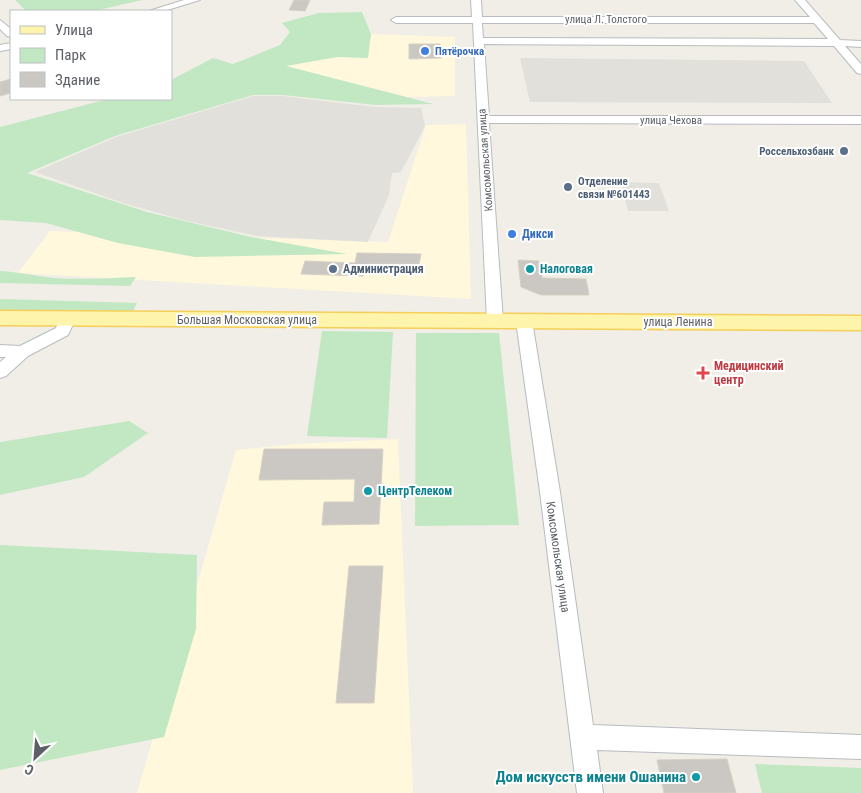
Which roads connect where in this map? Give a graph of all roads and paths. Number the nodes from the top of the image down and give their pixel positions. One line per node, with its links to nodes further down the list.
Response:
1 (195, 0): 4 (street)
2 (476, 0): 5 (street, Комсомольская улица)
3 (800, 0): 7 (street)
4 (158, 10)
5 (476, 19): 6 (street, улица Л. Толстого); 7 (street, улица Л. Толстого); 10 (street, Комсомольская улица)
6 (396, 20)
7 (817, 20): 11 (street)
8 (0, 23): 9 (street)
9 (10, 33)
10 (478, 41): 11 (street); 14 (street, Комсомольская улица)
11 (836, 43): 12 (street); 13 (street)
12 (861, 44)
13 (861, 71)
14 (482, 119): 15 (street, улица Чехова); 18 (street, Комсомольская улица)
15 (861, 120)
16 (0, 318): 17 (main road, Большая Московская улица)
17 (67, 320): 18 (main road, Большая Московская улица); 22 (street)
18 (495, 321): 19 (main road, улица Ленина)
19 (524, 321): 20 (main road, улица Ленина); 24 (street, Комсомольская улица)
20 (861, 323)
21 (0, 351): 22 (street)
22 (22, 352): 23 (street)
23 (0, 372)
24 (583, 737): 25 (street); 26 (street, Комсомольская улица)
25 (861, 747)
26 (590, 793)

